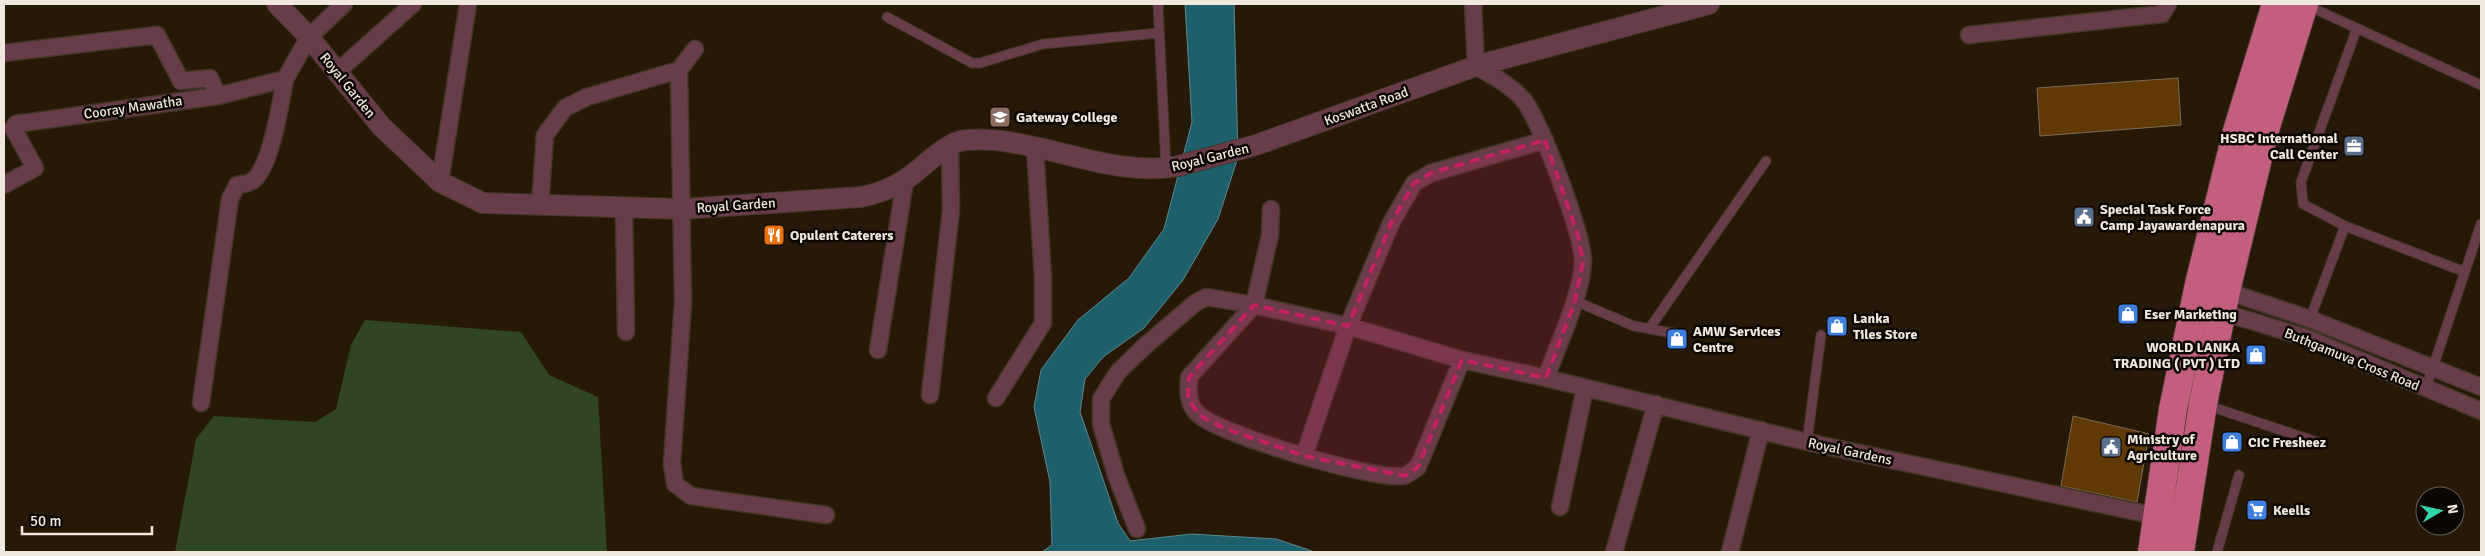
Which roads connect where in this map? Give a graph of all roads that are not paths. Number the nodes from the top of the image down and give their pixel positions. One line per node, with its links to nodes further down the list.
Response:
1 (277, 4): 15 (street, Royal Garden)
2 (344, 4): 15 (street)
3 (413, 4): 20 (street)
4 (468, 4): 31 (street)
5 (1158, 4): 13 (lane)
6 (1473, 4): 18 (street)
7 (1709, 4): 18 (street, Koswatta Road)
8 (2168, 4): 14 (street)
9 (2276, 4): 69 (highway)
10 (2304, 4): 12 (lane); 41 (highway)
11 (887, 17): 13 (lane)
12 (2357, 28): 22 (lane); 38 (lane)
13 (1158, 33): 29 (lane)
14 (1969, 35)
15 (309, 36): 20 (street, Royal Garden); 21 (street)
16 (695, 50): 19 (street)
17 (4, 54): 23 (street)
18 (1476, 66): 24 (street); 26 (street, Koswatta Road)
19 (679, 70): 33 (street); 35 (street)
20 (336, 72): 31 (street, Royal Garden)
21 (285, 79): 23 (street, Cooray Mawatha); 58 (street)
22 (2481, 85)
23 (218, 96): 32 (street, Cooray Mawatha)
24 (1545, 140): 40 (street); 44 (street)
25 (950, 145): 27 (street, Royal Garden); 30 (street, Royal Garden); 56 (street)
26 (1256, 145): 29 (street, Royal Garden)
27 (1035, 147): 29 (street, Royal Garden); 57 (street)
28 (1766, 161): 45 (lane)
29 (1172, 167)
30 (904, 180): 35 (street, Royal Garden); 49 (street)
31 (440, 182): 33 (street, Royal Garden)
32 (4, 185)
33 (540, 206): 34 (street, Royal Garden)
34 (624, 208): 35 (street, Royal Garden); 46 (street)
35 (682, 209): 68 (street)
36 (1271, 209): 42 (street)
37 (2481, 224): 39 (lane)
38 (2344, 226): 39 (lane); 43 (lane)
39 (2465, 272): 51 (lane)
40 (1575, 301): 45 (lane); 52 (street)
41 (2224, 302): 43 (street, Buthgamuva Cross Road); 55 (street, Buthgamuva Cross Road); 60 (highway)
42 (1254, 305): 44 (street, Royal Gardens); 65 (street); 70 (street, Royal Gardens)
43 (2310, 318): 51 (street, Buthgamuva Cross Road)
44 (1348, 326): 50 (street, Royal Gardens); 65 (street)
45 (1649, 329): 47 (lane)
46 (626, 332)
47 (1678, 334)
48 (1821, 335): 63 (lane)
49 (878, 350)
50 (1462, 360): 52 (street, Royal Gardens); 65 (street)
51 (2431, 367): 53 (street, Buthgamuva Cross Road); 55 (lane)
52 (1546, 378): 54 (street, Royal Gardens)
53 (2481, 387)
54 (1585, 388): 59 (street, Royal Gardens); 67 (street)
55 (2426, 388): 61 (street, Buthgamuva Cross Road)
56 (930, 395)
57 (996, 398)
58 (201, 403)
59 (1656, 404): 62 (street, Royal Gardens); 71 (street)
60 (2203, 404): 64 (lane); 74 (highway)
61 (2481, 411)
62 (1761, 430): 63 (street, Royal Gardens); 72 (street)
63 (1807, 442): 69 (street, Royal Gardens)
64 (2317, 442)
65 (1304, 456)
66 (2239, 475): 75 (lane)
67 (1560, 507)
68 (826, 515)
69 (2156, 516): 73 (highway)
70 (1137, 529)
71 (1614, 552)
72 (1730, 552)
73 (2152, 552)
74 (2180, 552)
75 (2217, 552)

